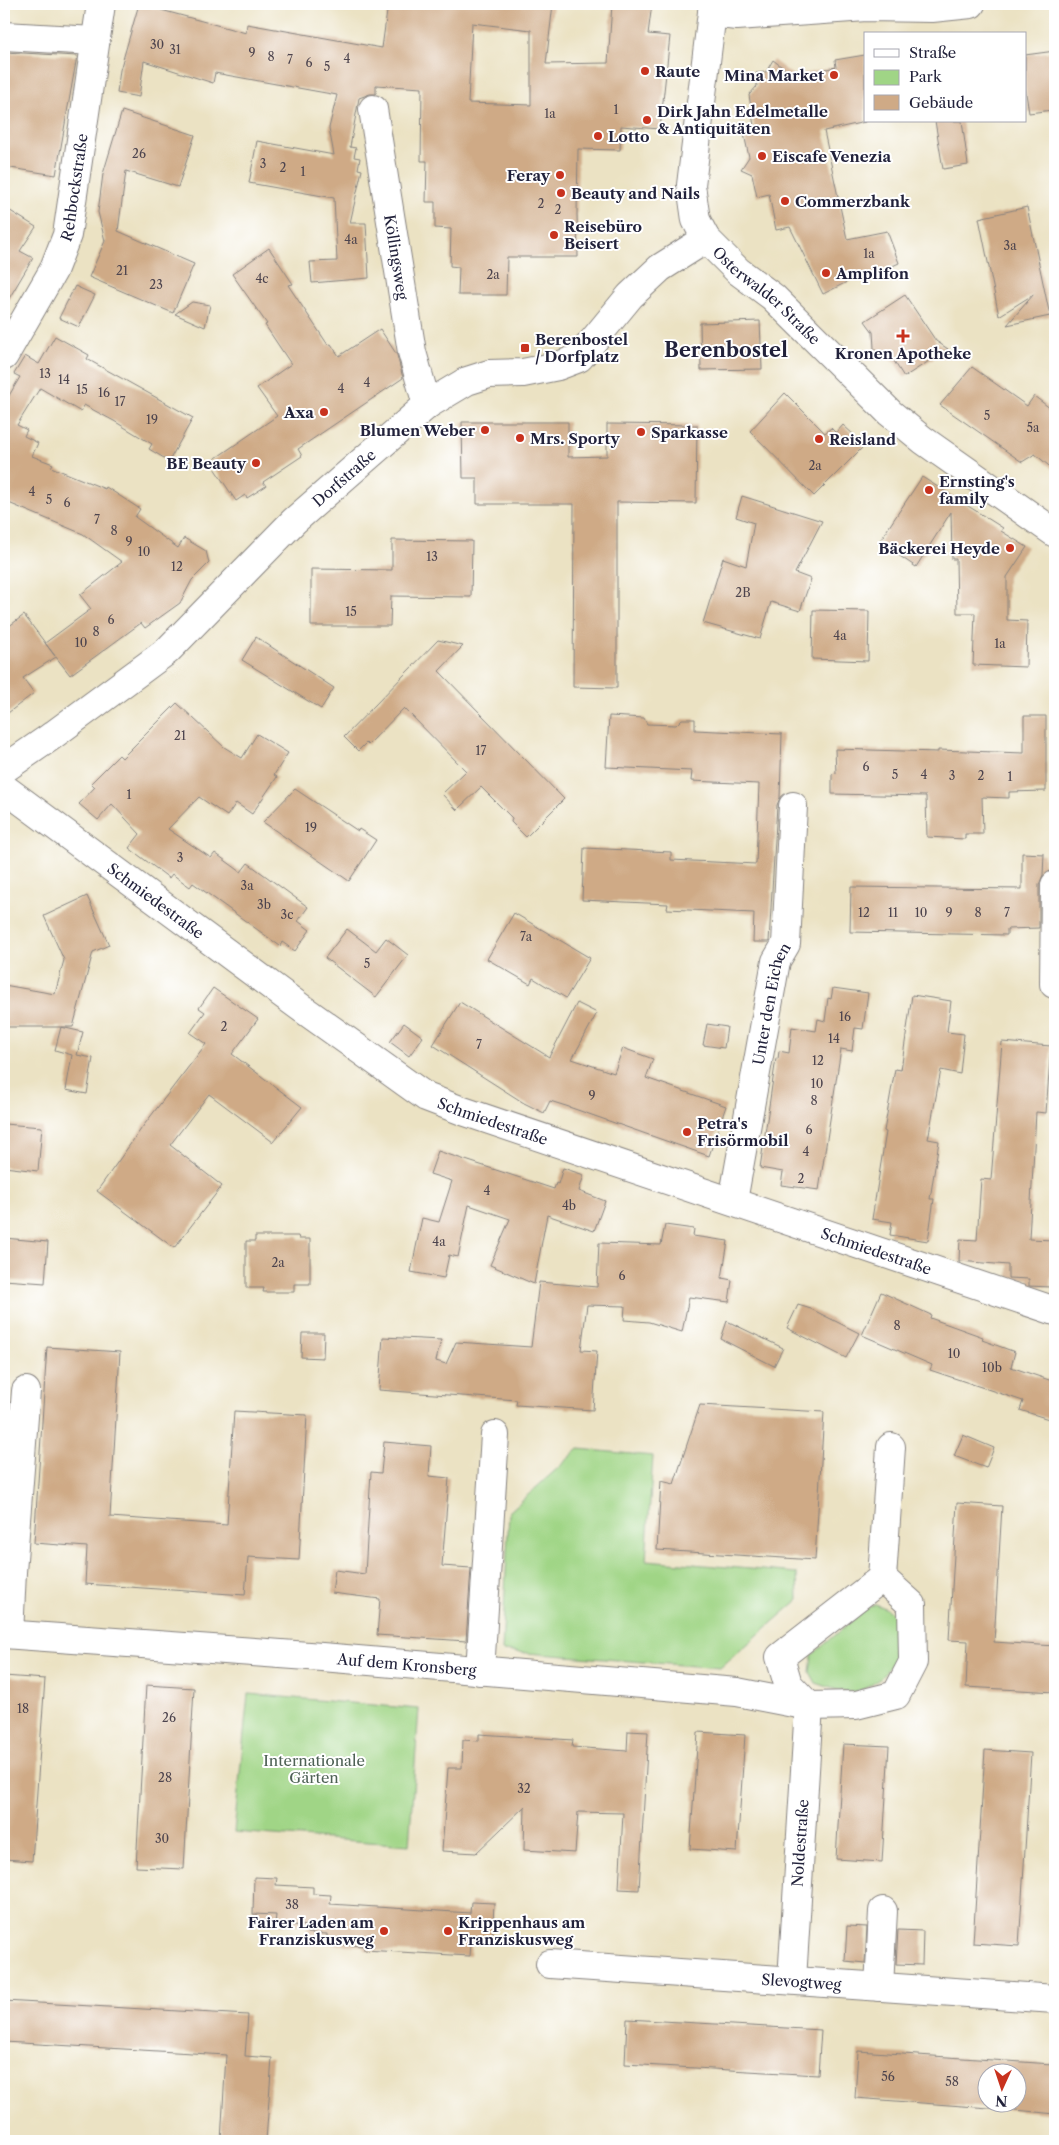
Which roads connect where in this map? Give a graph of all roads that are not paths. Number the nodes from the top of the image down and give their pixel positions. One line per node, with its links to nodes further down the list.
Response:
1 (101, 4): 5 (street, Rehbockstraße)
2 (971, 4): 3 (street)
3 (712, 8): 7 (street, Osterwalder Straße)
4 (4, 36): 5 (street)
5 (96, 41): 8 (street, Rehbockstraße)
6 (373, 109): 9 (street, Köllingsweg)
7 (706, 239): 9 (street, Dorfstraße); 10 (street, Osterwalder Straße)
8 (4, 356)
9 (427, 405): 11 (street, Dorfstraße)
10 (1055, 533)
11 (4, 769)
12 (4, 788): 16 (street, Schmiedestraße)
13 (793, 806): 16 (street, Unter den Eichen)
14 (1055, 885): 15 (street)
15 (1054, 984)
16 (733, 1201): 17 (street, Schmiedestraße)
17 (1055, 1311)
18 (26, 1390): 22 (street)
19 (495, 1435): 23 (street)
20 (891, 1447): 21 (street)
21 (882, 1578): 24 (street); 24 (street)
22 (6, 1634): 23 (street, Auf dem Kronsberg)
23 (480, 1671): 24 (street, Auf dem Kronsberg)
24 (809, 1706): 27 (street, Noldestraße)
25 (883, 1911): 28 (street)
26 (550, 1964): 27 (street, Slevogtweg)
27 (792, 1980): 28 (street, Slevogtweg)
28 (879, 1987): 29 (street, Slevogtweg)
29 (1055, 1999)

